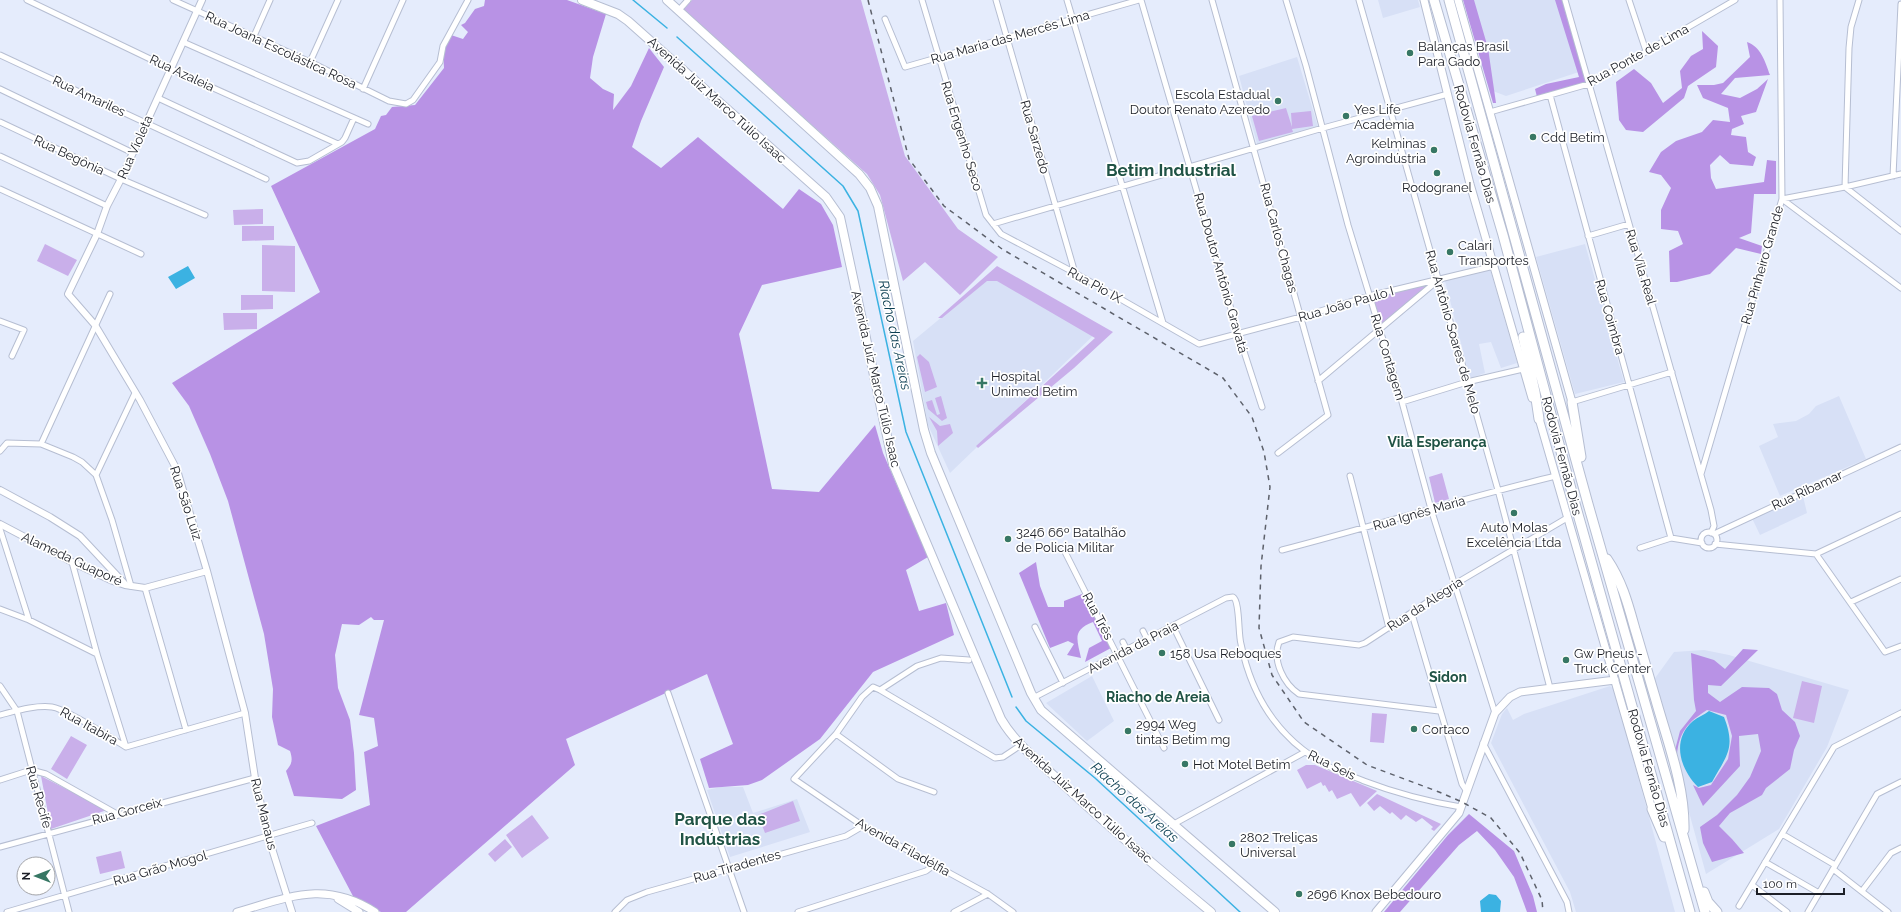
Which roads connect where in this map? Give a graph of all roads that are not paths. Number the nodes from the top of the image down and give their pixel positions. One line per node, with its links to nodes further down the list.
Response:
1 (27, 0): 39 (street, Rua Azaleia)
2 (173, 0): 29 (street, Rua Joana Escolástica Rosa)
3 (202, 0): 29 (street, Rua Violeta)
4 (270, 0): 32 (street)
5 (338, 0): 38 (street)
6 (403, 0): 42 (street)
7 (468, 0): 42 (street, Rua Joana Escolástica Rosa)
8 (582, 0): 166 (main road, Avenida Juiz Marco Túlio Isaac)
9 (667, 0): 28 (main road)
10 (688, 0): 28 (street)
11 (922, 0): 37 (street, Rua Engenho Seco)
12 (996, 0): 33 (street, Rua Sarzedo)
13 (1067, 0): 31 (street)
14 (1140, 0): 31 (street, Rua Maria das Mercês Lima); 57 (street, Rua Doutor Antônio Gravatá)
15 (1212, 0): 54 (street, Rua Carlos Chagas)
16 (1286, 0): 52 (street, Rua Contagem)
17 (1359, 0): 46 (street, Rua Antônio Soares de Melo)
18 (1424, 0): 43 (main road, Rodovia Fernão Dias)
19 (1434, 0): 73 (highway, Rodovia Fernão Dias)
20 (1449, 0): 111 (highway, Rodovia Fernão Dias)
21 (1458, 0): 47 (main road, Rodovia Fernão Dias)
22 (1565, 0): 40 (street, Rua Vila Real)
23 (1629, 0): 35 (street)
24 (1735, 0): 35 (street, Rua Ponte de Lima)
25 (1780, 0): 65 (street, Rua Pinheiro Grande)
26 (1859, 0): 63 (street)
27 (1901, 4): 59 (street)
28 (679, 10): 155 (main road)
29 (197, 11): 32 (street, Rua Joana Escolástica Rosa); 34 (street, Rua Violeta)
30 (886, 19): 37 (street, Rua Maria das Mercês Lima)
31 (1072, 19): 33 (street, Rua Maria das Mercês Lima); 62 (street)
32 (254, 36): 38 (street, Rua Joana Escolástica Rosa)
33 (1007, 38): 37 (street, Rua Maria das Mercês Lima); 66 (street, Rua Sarzedo)
34 (183, 42): 39 (street, Rua Violeta); 48 (street)
35 (1646, 51): 40 (street, Rua Ponte de Lima)
36 (0, 55): 50 (street, Rua Amariles)
37 (938, 58): 69 (street, Rua Engenho Seco)
38 (310, 62): 42 (street, Rua Joana Escolástica Rosa)
39 (171, 69): 45 (street, Rua Violeta); 53 (street, Rua Azaleia)
40 (1589, 84): 44 (street, Rua Ponte de Lima); 70 (street, Rua Vila Real)
41 (0, 89): 55 (street)
42 (363, 89)
43 (1448, 94): 46 (street); 76 (main road, Rodovia Fernão Dias)
44 (1550, 95): 47 (street, Rua Ponte de Lima); 74 (street, Rua Coimbra)
45 (158, 98): 50 (street, Rua Violeta); 53 (street)
46 (1390, 109): 52 (street); 78 (street, Rua Antônio Soares de Melo)
47 (1490, 112): 98 (main road, Rodovia Fernão Dias)
48 (354, 118): 51 (street); 53 (street)
49 (0, 122): 60 (street, Rua Begônia)
50 (146, 123): 55 (street, Rua Violeta); 61 (street, Rua Amariles)
51 (368, 124)
52 (1323, 128): 54 (street); 82 (street, Rua Contagem)
53 (338, 144)
54 (1255, 147): 57 (street); 83 (street, Rua Carlos Chagas)
55 (133, 153): 60 (street, Rua Violeta)
56 (0, 156): 67 (street)
57 (1190, 166): 62 (street); 88 (street, Rua Doutor Antônio Gravatá)
58 (1901, 174): 59 (street)
59 (1893, 176): 63 (street)
60 (121, 179): 67 (street, Rua Violeta); 68 (street, Rua Begônia)
61 (266, 179)
62 (1122, 187): 66 (street); 85 (street)
63 (1845, 187): 65 (street); 71 (street)
64 (0, 189): 72 (street)
65 (1782, 199): 79 (street); 106 (street, Rua Pinheiro Grande)
66 (1055, 205): 69 (street); 77 (street, Rua Sarzedo)
67 (107, 206): 72 (street, Rua Violeta)
68 (205, 215)
69 (994, 224): 77 (street, Rua Pio IX)
70 (1629, 224): 74 (street); 92 (street, Rua Vila Real)
71 (1901, 231)
72 (97, 234): 75 (street); 80 (street, Rua Violeta)
73 (1503, 235): 100 (highway); 187 (highway, Rodovia Fernão Dias)
74 (1588, 236): 95 (street, Rua Coimbra)
75 (141, 254)
76 (1494, 266): 78 (street, Rua João Paulo I); 91 (main road, Rodovia Fernão Dias)
77 (1075, 273): 85 (street, Rua Pio IX)
78 (1439, 280): 82 (street, Rua João Paulo I); 87 (street); 94 (street, Rua Antônio Soares de Melo)
79 (1901, 288)
80 (68, 294): 86 (street, Rua São Luiz)
81 (110, 294): 86 (street)
82 (1369, 296): 83 (street, Rua João Paulo I); 87 (street, Rua Contagem)
83 (1301, 317): 88 (street, Rua João Paulo I); 93 (street, Rua Carlos Chagas)
84 (0, 320): 90 (street)
85 (1163, 323): 89 (street, Rua Pio IX)
86 (95, 325): 96 (street, Rua São Luiz); 101 (street)
87 (1380, 330): 93 (street); 97 (street, Rua Contagem)
88 (1238, 333): 89 (street, Rua João Paulo I); 99 (street, Rua Doutor Antônio Gravatá)
89 (1199, 344)
90 (12, 356)
91 (1523, 369): 94 (street); 100 (main road, Rodovia Fernão Dias)
92 (1672, 372): 95 (street); 106 (street, Rua Vila Real)
93 (1318, 381): 104 (street, Rua Carlos Chagas)
94 (1467, 382): 97 (street); 110 (street, Rua Antônio Soares de Melo)
95 (1629, 383): 98 (street); 119 (street, Rua Coimbra)
96 (135, 393): 105 (street); 128 (street, Rua São Luiz)
97 (1402, 402): 112 (street, Rua Contagem)
98 (1572, 402): 111 (highway)
99 (1262, 408)
100 (1539, 419): 108 (main road, Rodovia Fernão Dias)
101 (41, 444): 103 (street); 105 (street)
102 (1901, 447): 118 (street, Rua Ribamar)
103 (0, 451)
104 (1278, 453)
105 (96, 475): 131 (street)
106 (1701, 475): 118 (street, Rua Vila Real)
107 (1350, 476): 117 (street)
108 (1556, 476): 110 (street, Rua Ignês Maria); 114 (main road, Rodovia Fernão Dias)
109 (0, 490): 131 (street)
110 (1498, 490): 112 (street, Rua Ignês Maria); 123 (street, Rua Antônio Soares de Melo)
111 (1588, 504): 188 (highway, Rodovia Fernão Dias)
112 (1431, 509): 117 (street, Rua Ignês Maria); 130 (street, Rua Contagem)
113 (1901, 514): 126 (street)
114 (1567, 518): 123 (street, Rua da Alegria); 149 (main road, Rodovia Fernão Dias)
115 (0, 524): 127 (street, Alameda Guaporé)
116 (0, 529): 137 (street)
117 (1364, 529): 125 (street, Rua Ignês Maria); 140 (street)
118 (1712, 533): 120 (street); 121 (street)
119 (1671, 538): 120 (street); 122 (street)
120 (1702, 543): 121 (street)
121 (1715, 544): 126 (street)
122 (1640, 548)
123 (1514, 549): 130 (street, Rua da Alegria); 152 (street, Rua Antônio Soares de Melo)
124 (1064, 550): 147 (street, Rua Três)
125 (1282, 550)
126 (1816, 554): 134 (street)
127 (72, 562): 131 (street, Alameda Guaporé); 146 (street)
128 (207, 571): 132 (street); 158 (street, Rua São Luiz)
129 (1901, 579): 134 (street)
130 (1455, 584): 136 (street, Rua da Alegria); 159 (street, Rua Contagem)
131 (128, 585): 132 (street, Alameda Guaporé)
132 (145, 588): 163 (street)
133 (1233, 597): 138 (street, Avenida da Praia); 169 (street, Rua Seis)
134 (1851, 602): 144 (street)
135 (0, 609): 137 (street)
136 (1412, 614): 140 (street, Rua da Alegria); 157 (street)
137 (29, 620): 146 (street)
138 (1173, 626): 142 (street, Avenida da Praia); 162 (street)
139 (1035, 627): 150 (street)
140 (1389, 628): 157 (street, Rua da Alegria)
141 (1143, 631): 142 (street)
142 (1147, 639): 145 (street, Avenida da Praia)
143 (1123, 642): 145 (street)
144 (1901, 646)
145 (1127, 650): 147 (street, Avenida da Praia)
146 (97, 654): 167 (street)
147 (1118, 654): 150 (street, Avenida da Praia); 168 (street, Rua Três)
148 (968, 660): 153 (street)
149 (1615, 680): 152 (main road); 177 (main road, Rodovia Fernão Dias)
150 (1063, 683): 155 (street, Avenida da Praia)
151 (0, 686): 156 (street, Rua Recife)
152 (1550, 688): 159 (main road)
153 (880, 690): 164 (street); 166 (street)
154 (668, 693): 193 (street)
155 (1033, 698): 180 (main road)
156 (16, 711): 161 (street, Rua Itabira); 167 (street, Rua Itabira); 170 (street, Rua Recife)
157 (1439, 711): 174 (street)
158 (245, 713): 163 (street, Rua Itabira); 171 (street, Rua Manaus)
159 (1495, 713): 165 (main road)
160 (1901, 713): 183 (street)
161 (0, 716)
162 (1220, 720)
163 (186, 730): 167 (street, Rua Itabira)
164 (836, 734): 175 (street); 181 (street, Avenida Filadélfia)
165 (1483, 743): 174 (main road); 216 (street)
166 (1021, 745): 213 (main road, Avenida Juiz Marco Túlio Isaac)
167 (126, 747)
168 (1164, 748)
169 (1305, 752): 176 (street, Rua Seis); 180 (street)
170 (31, 770): 172 (street); 178 (street); 182 (street, Rua Recife)
171 (255, 778): 178 (street, Rua Gorceix); 184 (street, Rua Manaus)
172 (0, 780)
173 (1901, 782): 192 (street)
174 (1466, 790): 176 (main road)
175 (934, 792)
176 (1461, 807): 215 (main road)
177 (1652, 809): 187 (highway)
178 (117, 814): 182 (street, Rua Gorceix)
179 (312, 823): 184 (street, Rua Grão Mogol)
180 (1172, 825): 214 (main road)
181 (863, 826): 191 (street, Avenida Filadélfia); 193 (street, Rua Tiradentes)
182 (49, 833): 185 (street, Rua Gorceix); 199 (street, Rua Recife)
183 (1782, 834): 189 (street); 192 (street)
184 (268, 836): 199 (street, Rua Grão Mogol); 200 (street, Rua Manaus)
185 (0, 847)
186 (1901, 848): 195 (street)
187 (1673, 852): 190 (highway, Rodovia Fernão Dias)
188 (1690, 859): 219 (highway); 220 (highway)
189 (1765, 862): 194 (street); 196 (street)
190 (1677, 864): 217 (highway); 218 (highway, Rodovia Fernão Dias)
191 (934, 865): 197 (street, Avenida Filadélfia); 210 (street)
192 (1834, 867): 195 (street); 196 (street)
193 (729, 868): 208 (street, Rua Tiradentes); 209 (street)
194 (1752, 885): 201 (street); 221 (street)
195 (1862, 891): 223 (street)
196 (1819, 893): 222 (street)
197 (988, 894): 211 (street); 212 (street, Avenida Filadélfia)
198 (331, 895): 200 (main road); 206 (main road); 207 (main road)
199 (64, 896): 202 (street, Rua Grão Mogol); 203 (street, Rua Recife)
200 (288, 897): 204 (main road); 205 (street, Rua Manaus)
201 (1739, 906)
202 (7, 912)
203 (69, 912)
204 (238, 912)
205 (292, 912)
206 (359, 912)
207 (375, 912)
208 (615, 912)
209 (744, 912)
210 (798, 912)
211 (954, 912)
212 (1013, 912)
213 (1211, 912)
214 (1275, 912)
215 (1376, 912)
216 (1569, 912)
217 (1684, 912)
218 (1690, 912)
219 (1705, 912)
220 (1717, 912)
221 (1787, 912)
222 (1808, 912)
223 (1888, 912)

